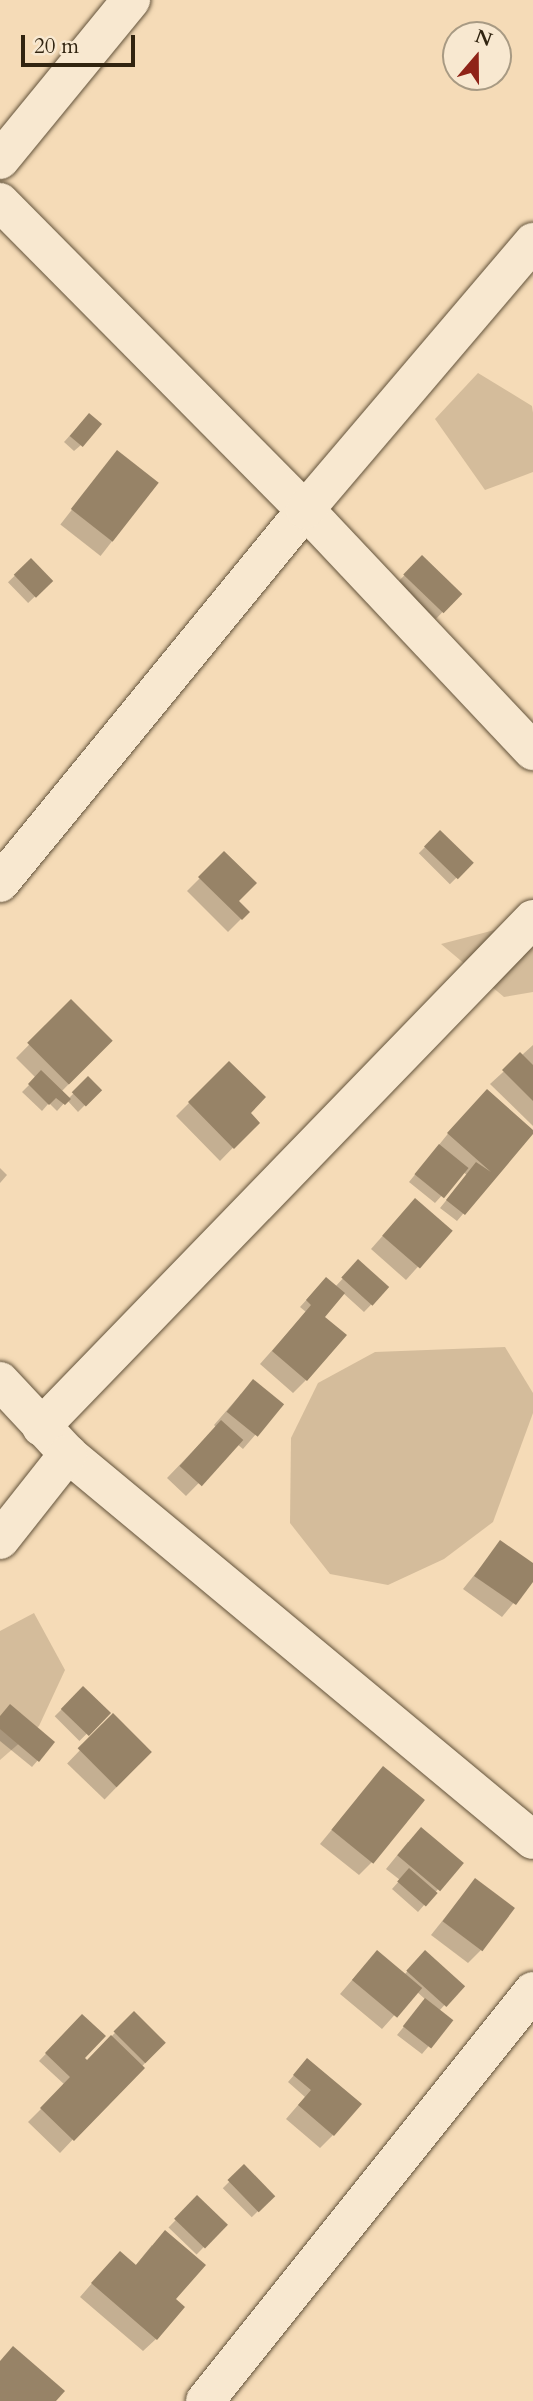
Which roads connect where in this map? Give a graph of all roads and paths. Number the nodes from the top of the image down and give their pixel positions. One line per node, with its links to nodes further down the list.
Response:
1 (131, 0): 2 (street)
2 (0, 160)
3 (0, 202): 5 (street)
4 (533, 242): 5 (street)
5 (304, 510): 6 (street); 7 (street)
6 (533, 751)
7 (0, 883)
8 (533, 919): 10 (street)
9 (0, 1381): 10 (street)
10 (41, 1427): 11 (street)
11 (68, 1454): 12 (street); 13 (street)
12 (0, 1540)
13 (533, 1840)
14 (533, 1991): 15 (street)
15 (205, 2401)

